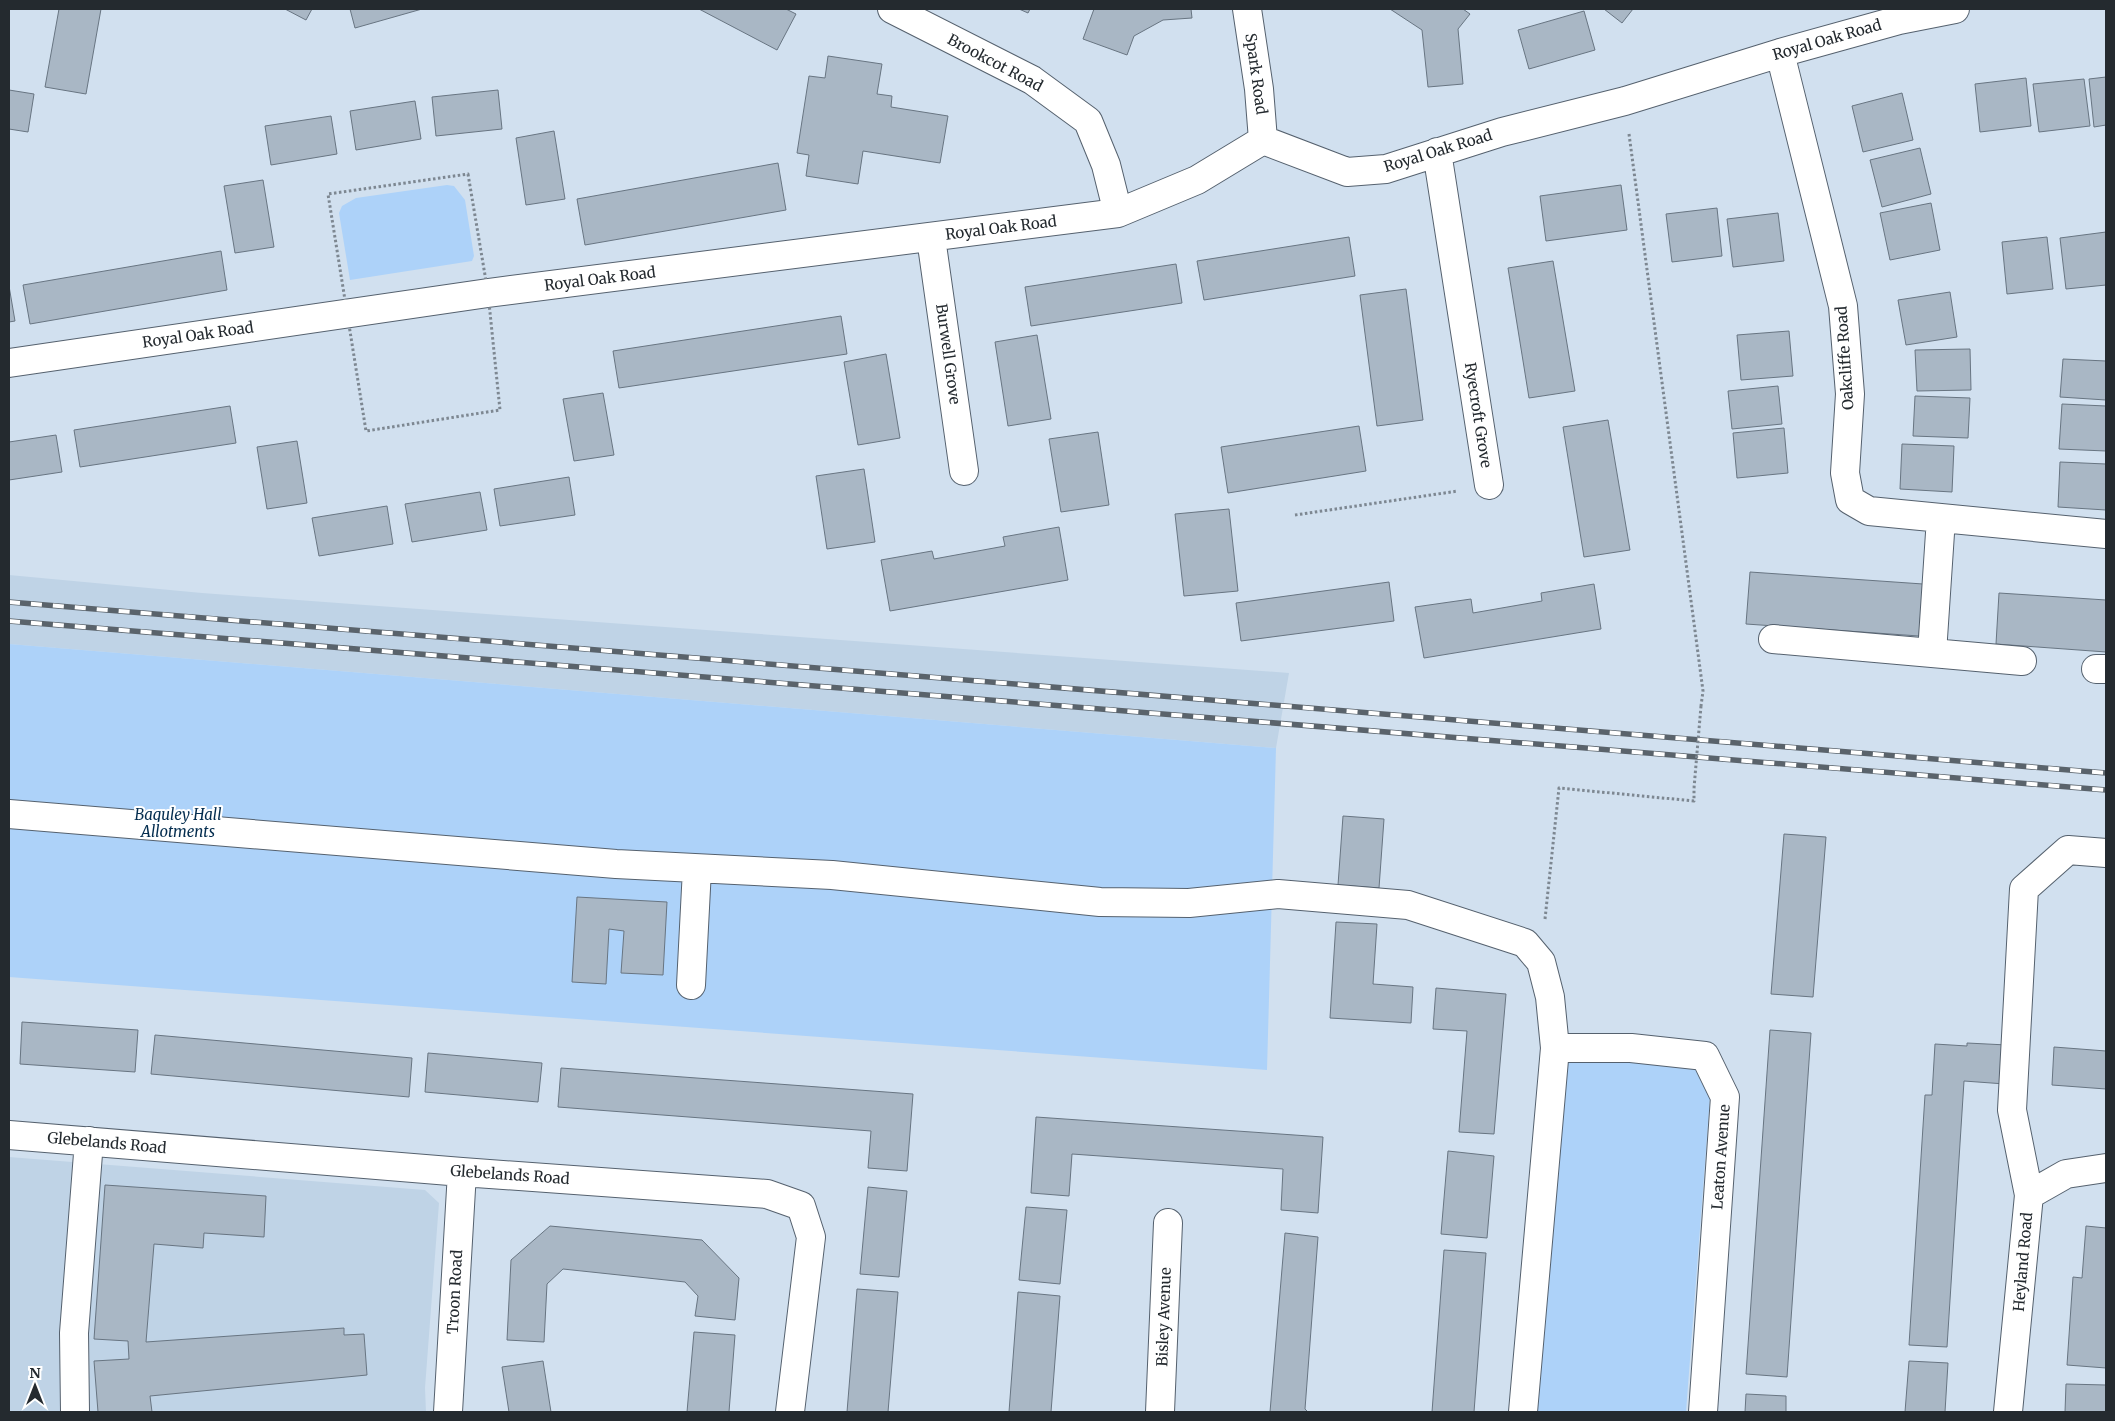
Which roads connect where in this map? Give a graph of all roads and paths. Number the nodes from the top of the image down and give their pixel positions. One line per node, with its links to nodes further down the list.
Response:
1 (892, 9): 8 (street, Brookcot Road)
2 (1247, 9): 6 (street, Spark Road)
3 (1955, 9): 4 (street, Royal Oak Road)
4 (1780, 53): 5 (street, Royal Oak Road); 16 (street, Oakcliffe Road)
5 (1625, 101): 7 (street, Royal Oak Road); 24 (path, bridge)
6 (1263, 140): 7 (street, Royal Oak Road); 8 (street, Royal Oak Road)
7 (1437, 152): 14 (street, Ryecroft Grove)
8 (1118, 213): 9 (street, Royal Oak Road)
9 (931, 238): 10 (street, Royal Oak Road); 13 (street, Burwell Grove)
10 (488, 293): 11 (street, Royal Oak Road); 11 (path); 11 (path)
11 (348, 314): 12 (street, Royal Oak Road)
12 (9, 362)
13 (964, 471)
14 (1489, 485): 15 (path, Ryecroft Grove)
15 (1296, 515)
16 (1941, 518): 17 (street, Oakcliffe Road); 19 (street)
17 (2106, 534)
18 (1773, 639): 19 (street)
19 (1932, 653): 20 (street)
20 (2022, 661)
21 (9, 814): 23 (street)
22 (2106, 853): 31 (street)
23 (697, 869): 24 (street); 25 (street)
24 (1541, 962): 26 (street)
25 (692, 985)
26 (1555, 1048): 37 (street); 38 (street, Leaton Avenue)
27 (9, 1134): 28 (street, Glebelands Road)
28 (89, 1141): 30 (street, Glebelands Road); 33 (street)
29 (2106, 1168): 31 (street, Heyland Road)
30 (462, 1172): 34 (street, Troon Road); 35 (street, Glebelands Road)
31 (2029, 1195): 39 (street, Heyland Road)
32 (1168, 1222): 36 (street, Bisley Avenue)
33 (74, 1412)
34 (448, 1412)
35 (790, 1412)
36 (1160, 1412)
37 (1523, 1412)
38 (1703, 1412)
39 (2008, 1412)

